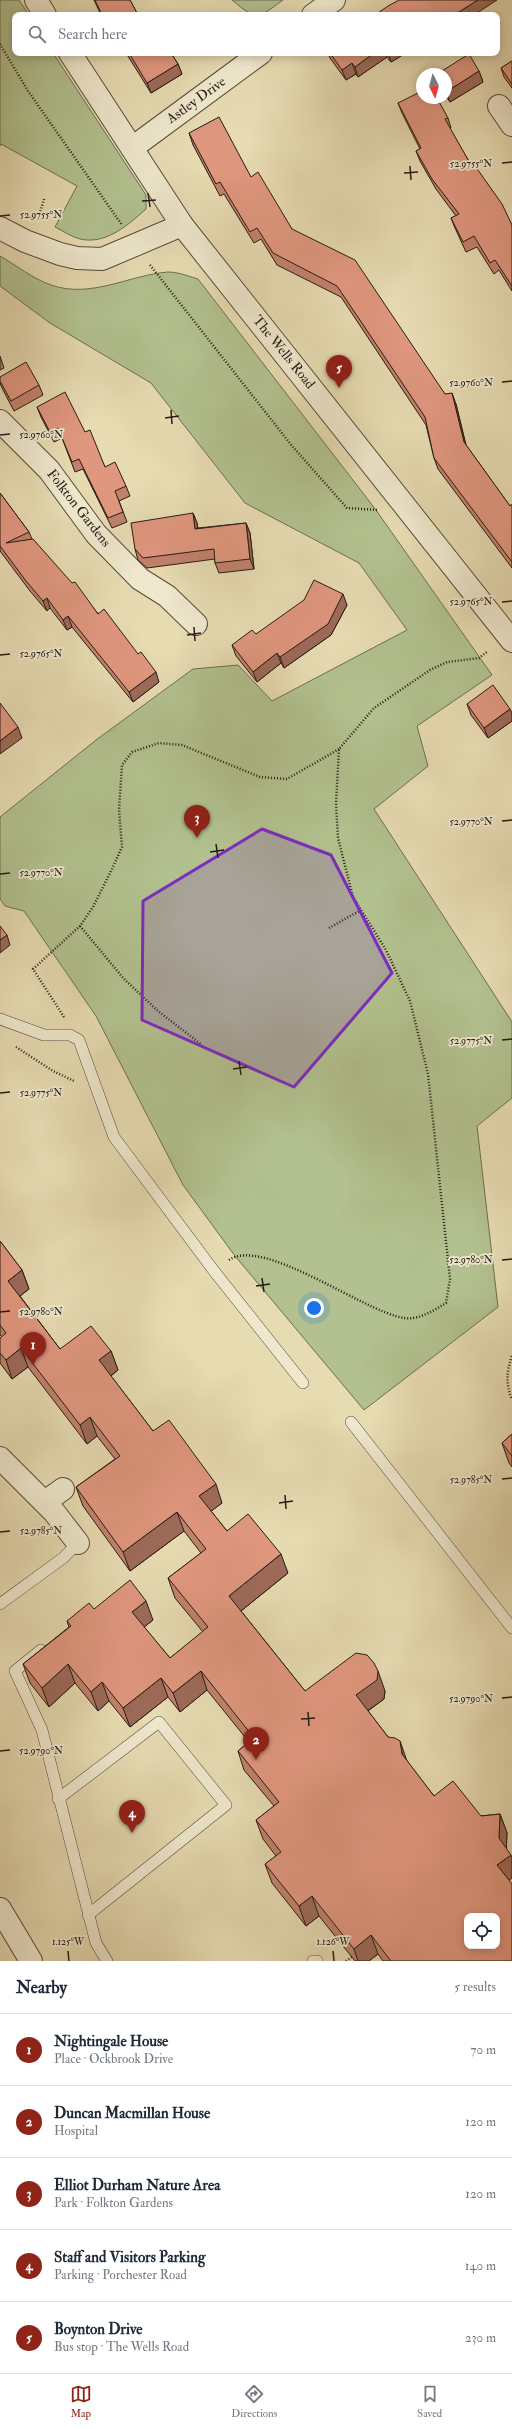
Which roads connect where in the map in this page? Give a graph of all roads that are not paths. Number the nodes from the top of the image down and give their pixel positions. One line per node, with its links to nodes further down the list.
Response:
1 (36, 0): 3 (street)
2 (334, 0): 4 (street)
3 (43, 12)
4 (317, 12)
5 (72, 56): 9 (street, The Wells Road)
6 (257, 56): 9 (street, Astley Drive)
7 (499, 106): 8 (street)
8 (512, 124)
9 (132, 148): 10 (street, The Wells Road)
10 (182, 225): 11 (street); 14 (street, The Wells Road)
11 (0, 228)
12 (0, 421): 13 (street, Folkton Gardens)
13 (196, 624)
14 (510, 638)
15 (0, 1019): 16 (lane)
16 (303, 1383)
17 (351, 1422): 23 (lane)
18 (0, 1458): 20 (street)
19 (64, 1489): 20 (street)
20 (45, 1502): 21 (street)
21 (78, 1543): 22 (lane)
22 (0, 1604)
23 (512, 1628)
24 (49, 1644): 25 (lane)
25 (58, 1798): 27 (lane); 27 (lane)
26 (0, 1909): 28 (street)
27 (88, 1915): 29 (lane)
28 (31, 1961)
29 (107, 1961)
30 (313, 1961): 31 (lane)
31 (316, 1961)

